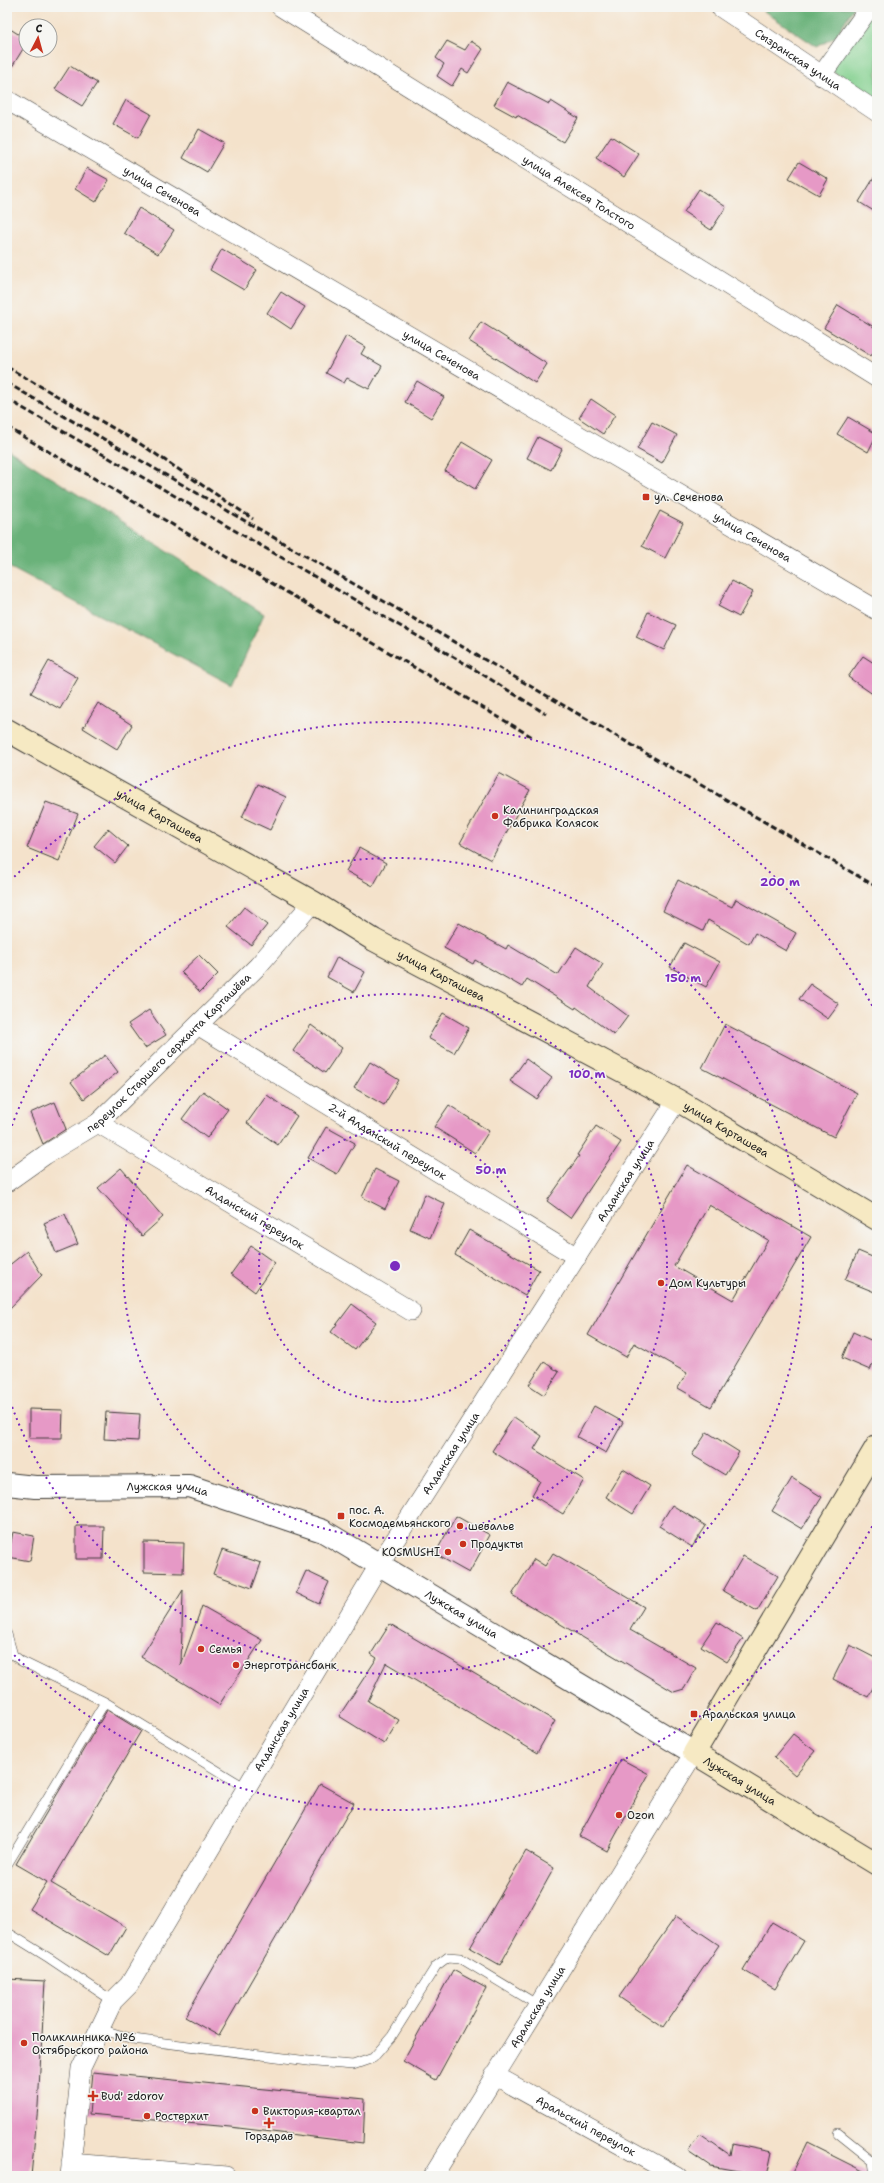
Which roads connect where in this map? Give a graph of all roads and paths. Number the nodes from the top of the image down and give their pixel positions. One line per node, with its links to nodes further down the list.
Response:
1 (280, 7): 7 (street, улица Алексея Толстого)
2 (720, 7): 4 (street, Сызранская улица)
3 (870, 7): 4 (street)
4 (821, 76): 6 (street, Сызранская улица)
5 (7, 100): 8 (street, улица Сеченова)
6 (877, 112)
7 (877, 378)
8 (877, 610)
9 (7, 730): 10 (main road, улица Карташева)
10 (313, 902): 11 (street, переулок Старшего сержанта Карташёва); 12 (main road, улица Карташева)
11 (199, 1026): 13 (street, переулок Старшего сержанта Карташёва); 16 (street, 2-й Алданский переулок)
12 (676, 1100): 15 (main road, улица Карташева); 16 (street, Алданская улица)
13 (98, 1124): 14 (street, переулок Старшего сержанта Карташёва); 17 (street, Алданский переулок)
14 (7, 1182)
15 (877, 1219)
16 (577, 1257): 20 (street, Алданская улица)
17 (411, 1311)
18 (877, 1446): 23 (main road, Аральская улица)
19 (7, 1484): 20 (street, Лужская улица)
20 (379, 1565): 23 (street, Лужская улица); 24 (street, Алданская улица)
21 (7, 1634): 22 (lane)
22 (105, 1702): 24 (lane); 26 (lane)
23 (694, 1753): 25 (main road, Лужская улица); 29 (street, Аральская улица)
24 (246, 1788): 28 (street, Алданская улица)
25 (877, 1864)
26 (7, 1865)
27 (7, 1932): 28 (lane)
28 (113, 2001): 30 (street, Алданская улица)
29 (538, 2005): 30 (lane); 31 (street, Аральская улица)
30 (100, 2029): 33 (street, Алданская улица)
31 (494, 2075): 35 (street, Аральская улица); 36 (street, Аральский переулок)
32 (838, 2133): 37 (lane)
33 (70, 2169): 34 (street)
34 (226, 2176)
35 (433, 2176)
36 (677, 2176)
37 (875, 2176)

